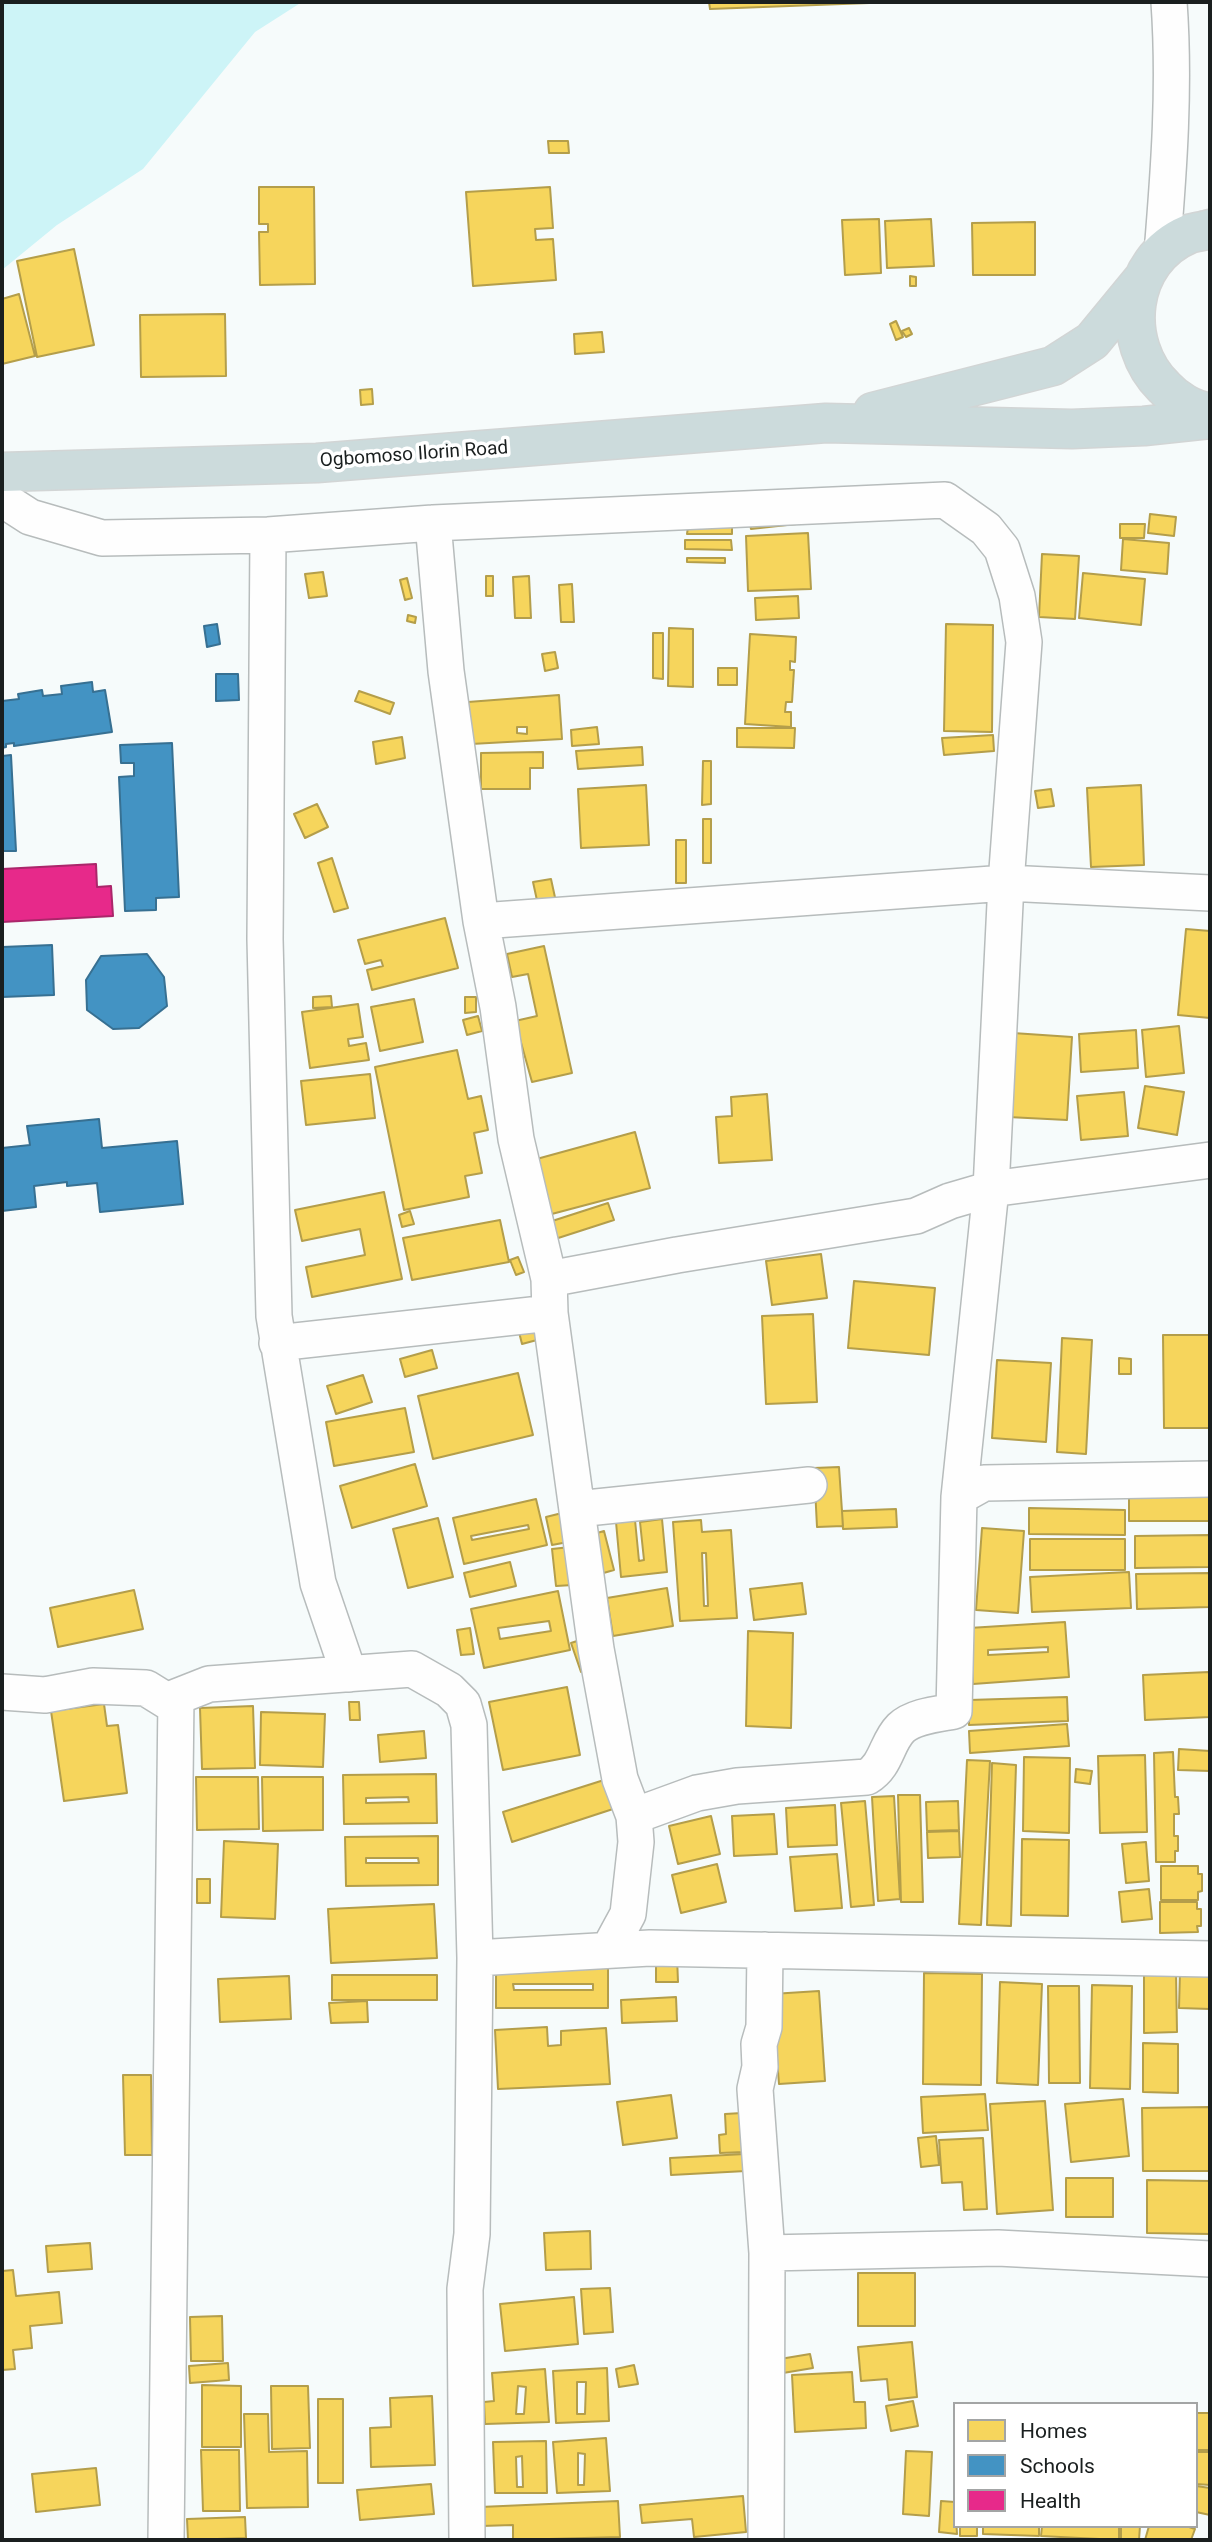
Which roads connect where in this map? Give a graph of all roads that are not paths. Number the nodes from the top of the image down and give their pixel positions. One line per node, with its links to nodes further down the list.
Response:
1 (1169, 2): 3 (street)
2 (1210, 229): 3 (highway)
3 (1153, 266): 4 (highway); 6 (highway)
4 (1210, 412)
5 (1210, 419): 6 (highway)
6 (826, 423): 7 (highway, Ogbomoso Ilorin Road)
7 (2, 472)
8 (2, 499): 10 (street)
9 (433, 523): 10 (street); 11 (street); 13 (street)
10 (268, 535): 18 (street)
11 (1006, 883): 12 (street); 13 (street); 15 (street)
12 (1210, 893)
13 (481, 921): 16 (street)
14 (1210, 1160): 15 (street)
15 (991, 1189): 16 (street); 21 (street)
16 (548, 1279): 17 (street)
17 (550, 1313): 18 (street); 22 (street)
18 (277, 1343): 23 (street)
19 (1210, 1479): 21 (street)
20 (809, 1485): 22 (street)
21 (972, 1490): 26 (street)
22 (577, 1509): 26 (street)
23 (349, 1674): 25 (street); 31 (street)
24 (2, 1692): 25 (street)
25 (176, 1697): 35 (street)
26 (634, 1816): 27 (street)
27 (628, 1914): 28 (street); 29 (street)
28 (650, 1948): 29 (street); 30 (street)
29 (608, 1949): 31 (street)
30 (765, 1950): 32 (street); 33 (street)
31 (475, 1958): 36 (street)
32 (1210, 1959)
33 (767, 2253): 34 (street); 37 (street)
34 (1210, 2259)
35 (166, 2540)
36 (467, 2540)
37 (766, 2540)

